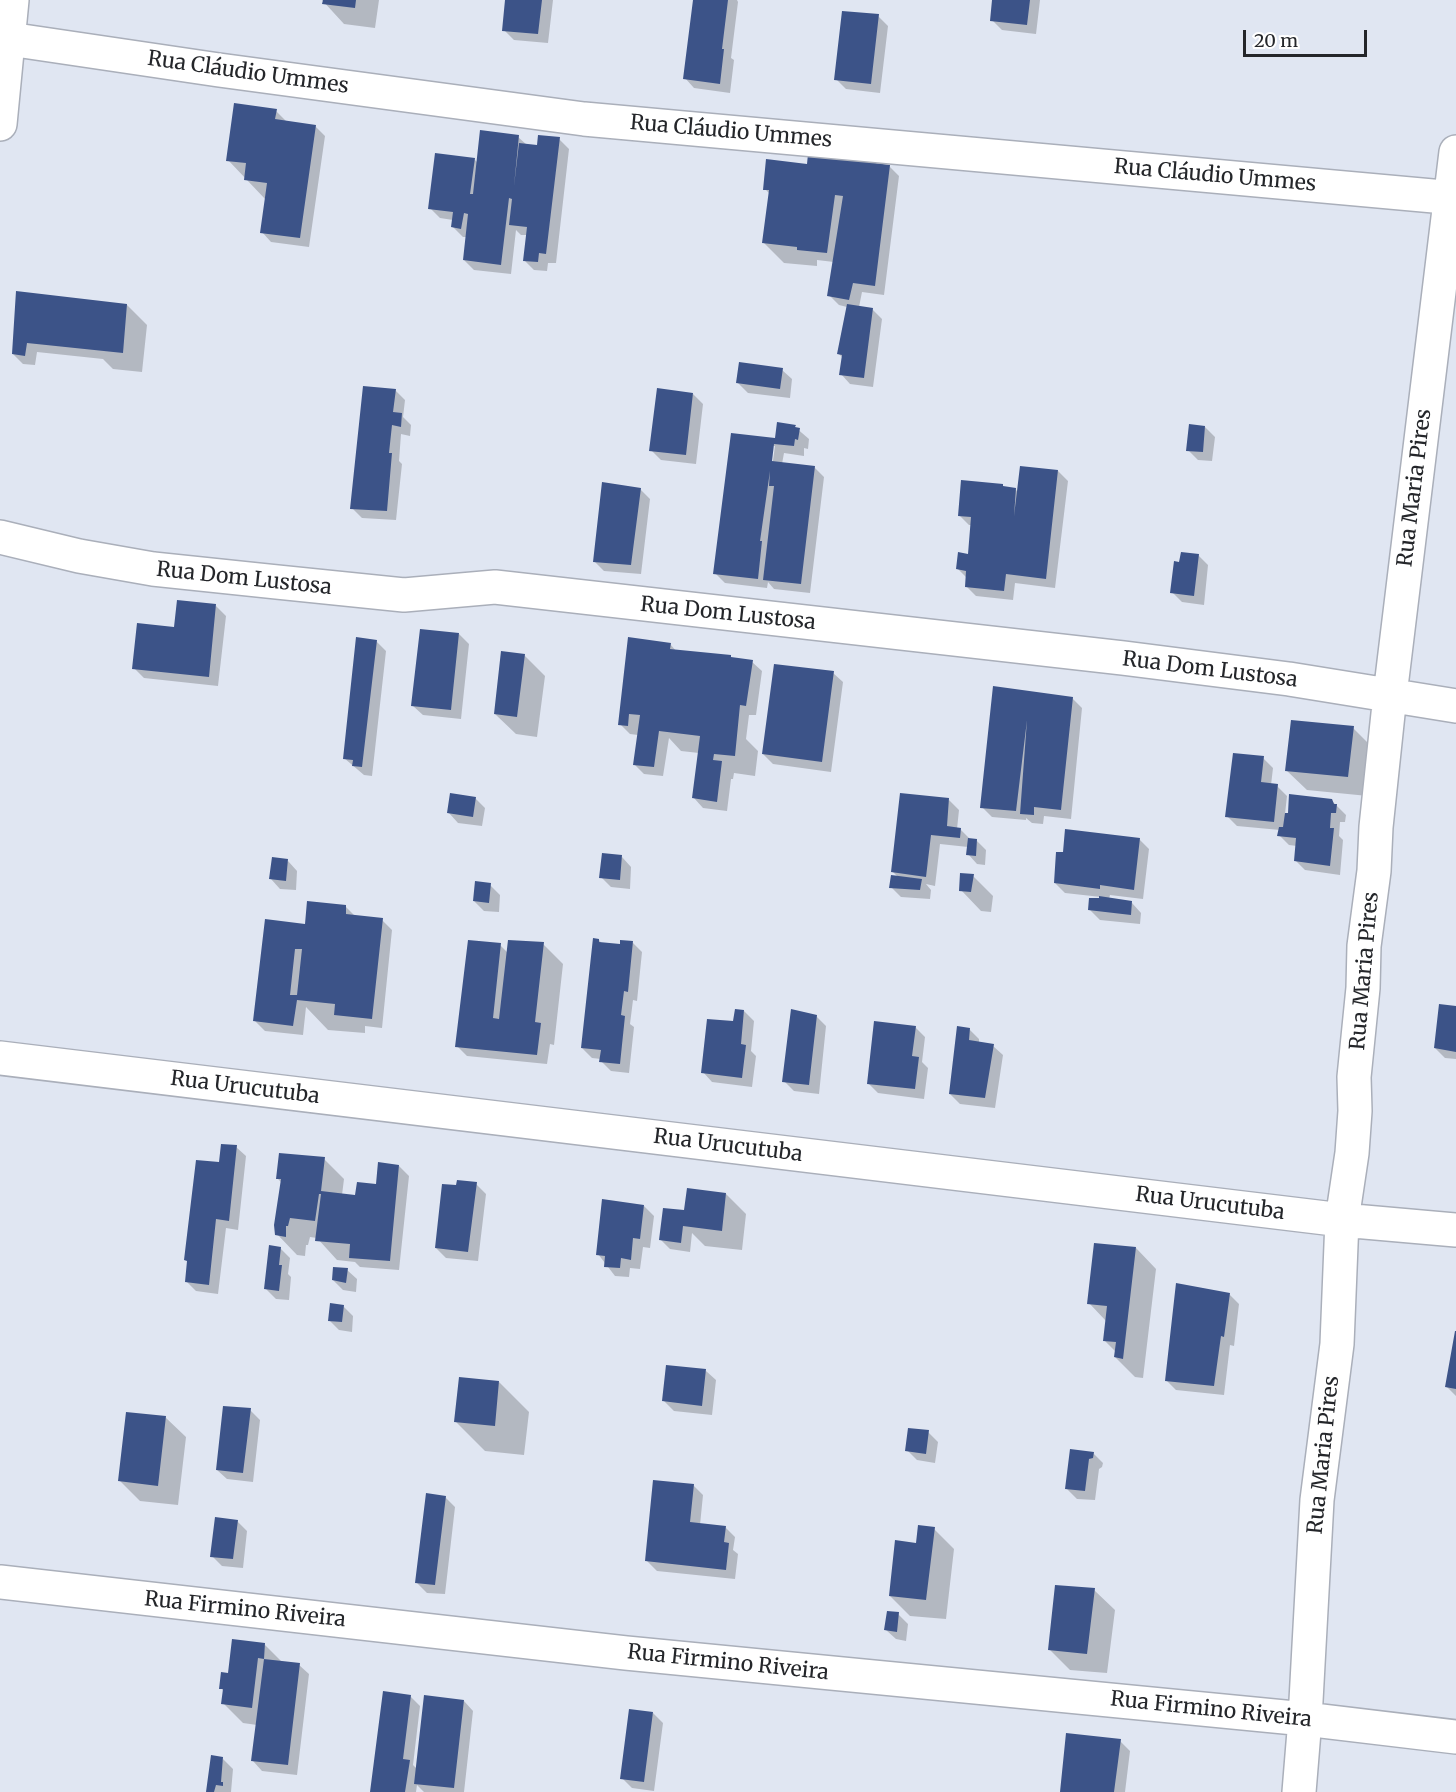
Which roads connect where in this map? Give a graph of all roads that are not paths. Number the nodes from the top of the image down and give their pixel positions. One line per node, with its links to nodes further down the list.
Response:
1 (12, 0): 2 (street)
2 (9, 39): 3 (street); 5 (street, Rua Cláudio Ummes)
3 (0, 124)
4 (1456, 152): 5 (street, Rua Maria Pires)
5 (1454, 198): 7 (street, Rua Maria Pires)
6 (0, 537): 7 (street, Rua Dom Lustosa)
7 (1390, 695): 8 (street, Rua Dom Lustosa); 10 (street, Rua Maria Pires)
8 (1456, 706)
9 (0, 1059): 10 (street, Rua Urucutuba)
10 (1342, 1220): 11 (street, Rua Urucutuba); 13 (street, Rua Maria Pires)
11 (1456, 1230)
12 (0, 1582): 13 (street, Rua Firmino Riveira)
13 (1305, 1719): 14 (street, Rua Firmino Riveira); 15 (street, Rua Maria Pires)
14 (1456, 1737)
15 (1299, 1792)

